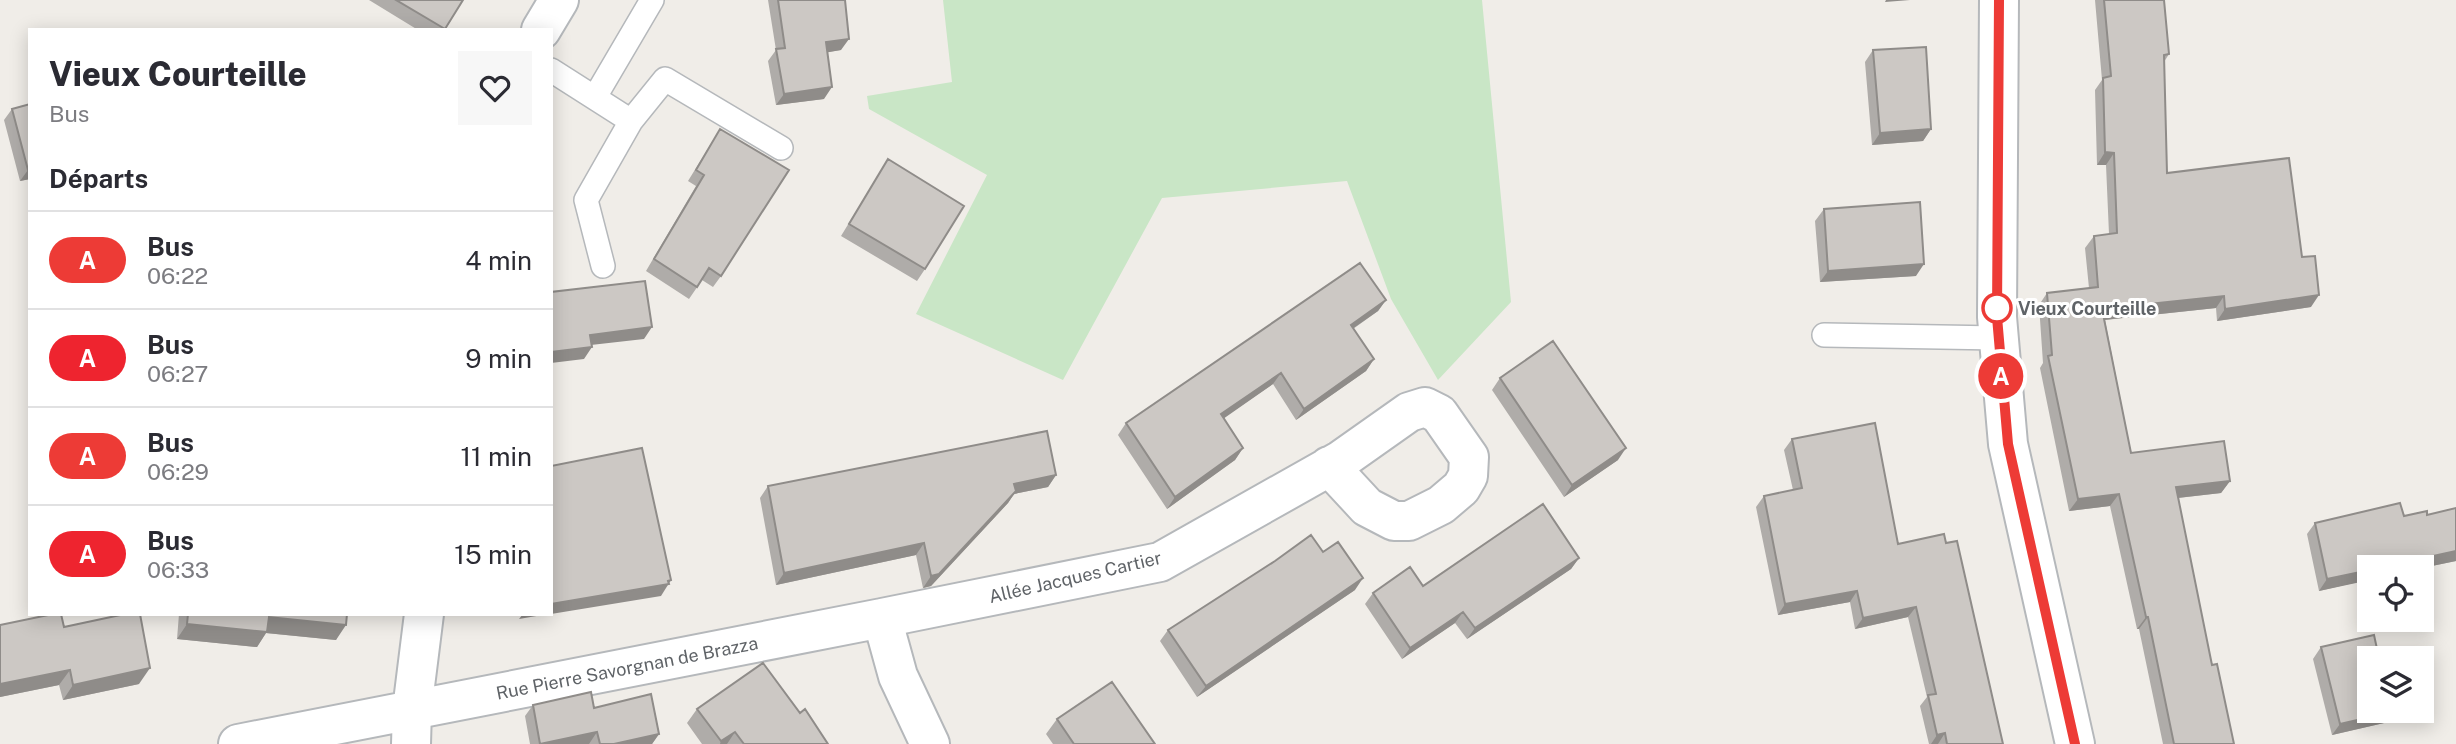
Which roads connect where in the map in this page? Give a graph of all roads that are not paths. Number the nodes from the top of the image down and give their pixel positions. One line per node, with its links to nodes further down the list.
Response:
1 (559, 0): 4 (street)
2 (653, 0): 6 (lane)
3 (1999, 0): 11 (street)
4 (542, 28)
5 (553, 71): 6 (lane)
6 (595, 97): 7 (lane)
7 (631, 121): 8 (lane); 9 (lane)
8 (780, 148)
9 (603, 265)
10 (1824, 335): 11 (lane)
11 (1998, 338): 18 (street)
12 (1329, 466): 14 (street, Allée Jacques Cartier)
13 (424, 616): 15 (street)
14 (883, 618): 15 (street, Rue Pierre Savorgnan de Brazza); 17 (street)
15 (412, 727): 16 (street, Rue Pierre Savorgnan de Brazza)
16 (238, 744)
17 (930, 744)
18 (2075, 744)

